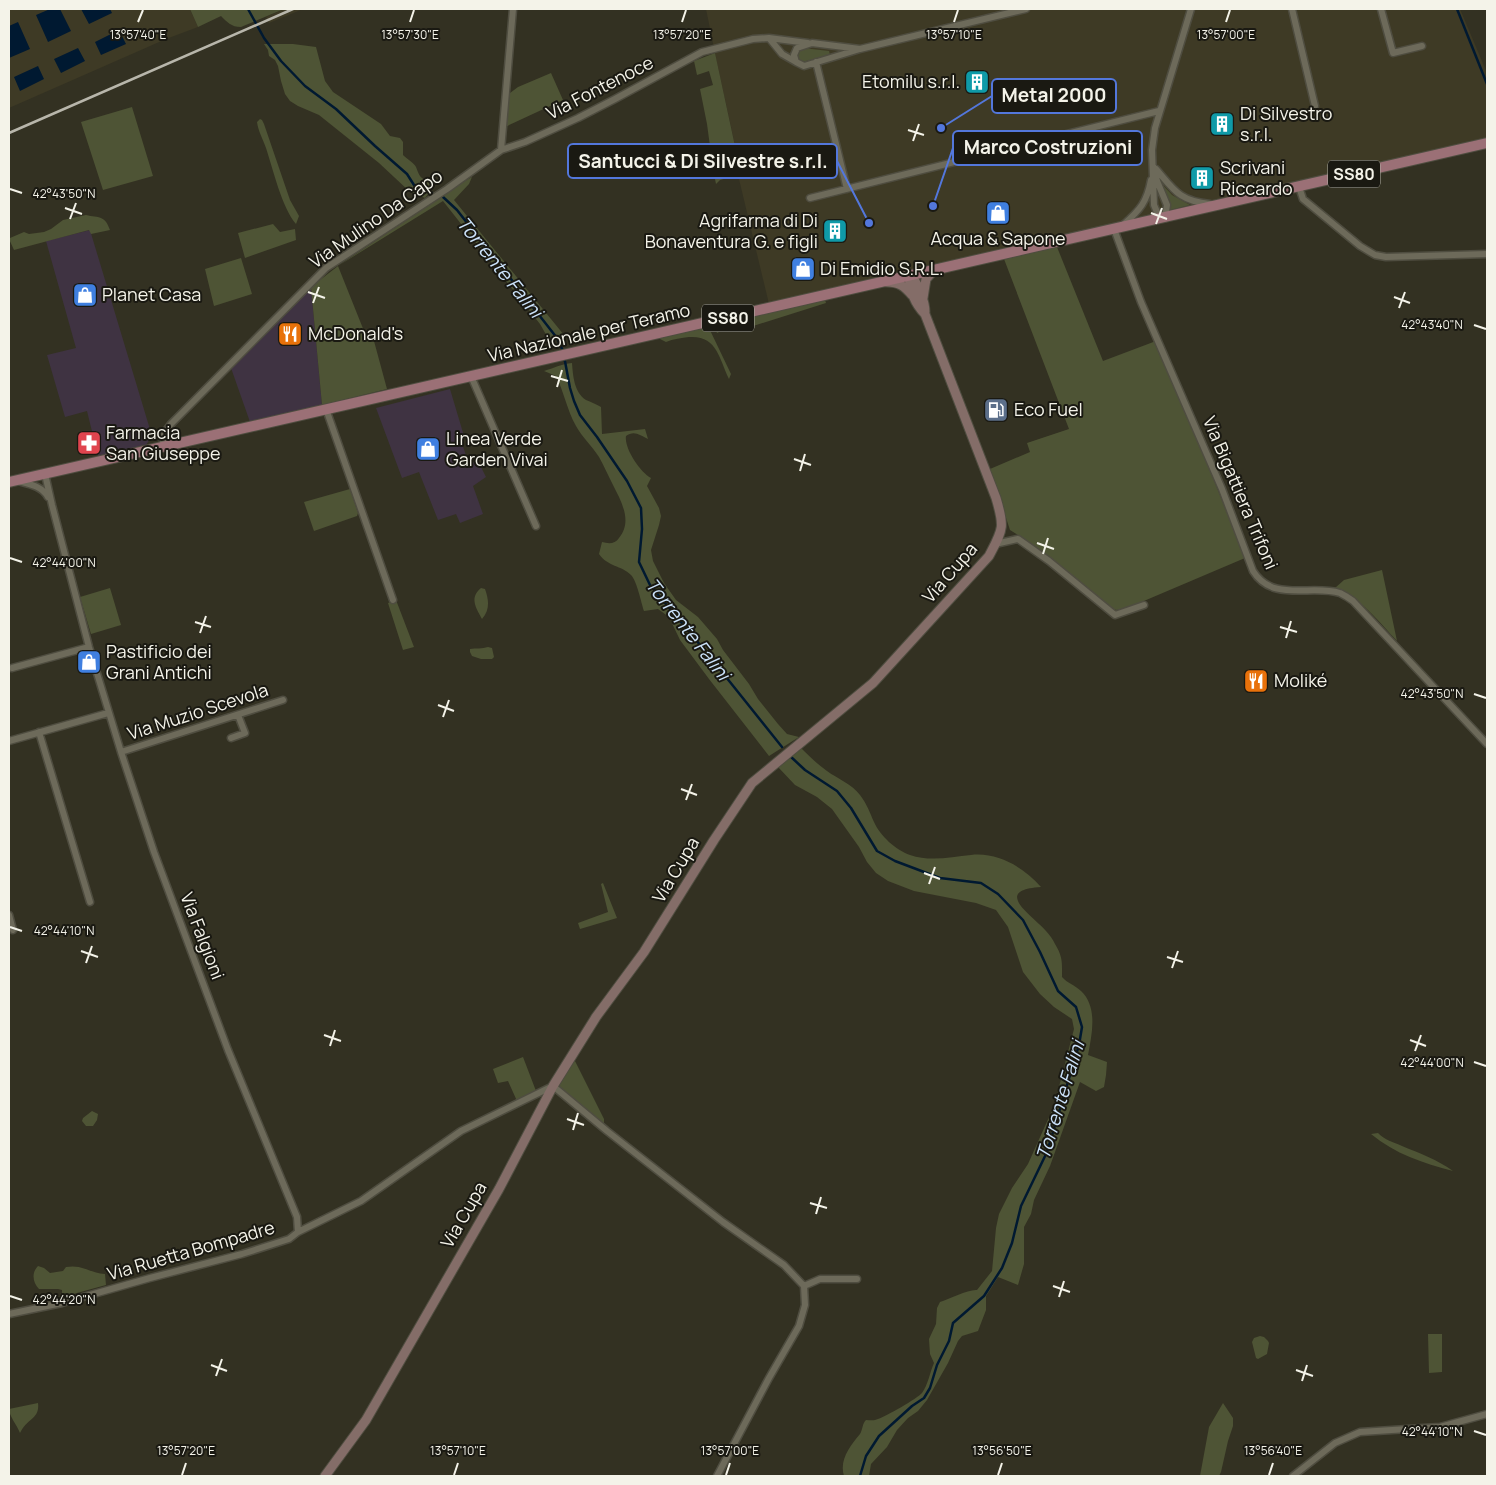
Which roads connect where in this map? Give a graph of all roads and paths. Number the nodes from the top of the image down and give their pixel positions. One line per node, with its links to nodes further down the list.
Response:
1 (513, 9): 15 (street)
2 (1023, 9): 9 (street, Via Fontenoce)
3 (1191, 9): 13 (street)
4 (1292, 9): 12 (street)
5 (1381, 9): 8 (street)
6 (769, 38): 7 (street, Via Fontenoce); 10 (street); 15 (street, Via Fontenoce)
7 (812, 43): 9 (street, Via Fontenoce); 10 (street)
8 (1422, 46)
9 (860, 49): 11 (street, Via Fontenoce)
10 (796, 62): 11 (street, Via Fontenoce)
11 (816, 62): 18 (street)
12 (1315, 106)
13 (1159, 111): 16 (street); 18 (street)
14 (1487, 144): 17 (main road, Via Nazionale per Teramo / SS80)
15 (501, 150): 30 (street, Via Mulino Da Capo)
16 (1153, 166): 20 (street); 21 (street); 21 (street); 22 (street)
17 (1299, 186): 20 (main road, Via Nazionale per Teramo / SS80); 23 (street)
18 (847, 189): 19 (street)
19 (810, 198)
20 (1221, 204): 21 (main road, Via Nazionale per Teramo / SS80)
21 (1165, 218): 22 (main road, Via Nazionale per Teramo / SS80)
22 (1118, 228): 24 (main road, Via Nazionale per Teramo / SS80); 46 (street, Via Bigattiera Trifoni)
23 (1487, 254)
24 (934, 270): 25 (main road, Via Nazionale per Teramo / SS80); 27 (street, Via Cupa)
25 (910, 276): 26 (main road, Via Nazionale per Teramo / SS80); 27 (street, Via Cupa)
26 (883, 282): 27 (street); 28 (main road, Via Nazionale per Teramo / SS80)
27 (919, 299): 35 (street, Via Cupa)
28 (471, 376): 29 (main road, Via Nazionale per Teramo / SS80); 34 (street, Via Nazionale per Teramo)
29 (326, 409): 30 (main road, Via Nazionale per Teramo / SS80); 36 (street)
30 (164, 447): 31 (main road, Via Nazionale per Teramo / SS80)
31 (45, 474): 32 (main road, Via Nazionale per Teramo / SS80); 33 (street, Via Falgioni)
32 (11, 481): 33 (street, Via Falgioni)
33 (52, 505): 38 (street, Via Falgioni)
34 (536, 526)
35 (995, 544): 37 (street); 51 (street, Via Cupa)
36 (393, 600)
37 (1144, 605)
38 (89, 647): 39 (street); 41 (street, Via Falgioni)
39 (12, 668)
40 (283, 700): 42 (street, Via Muzio Scevola)
41 (108, 713): 43 (street); 47 (street, Via Falgioni)
42 (238, 715): 44 (street); 47 (street, Via Muzio Scevola)
43 (39, 732): 45 (street); 48 (street)
44 (231, 738)
45 (9, 741)
46 (1487, 744)
47 (121, 752): 52 (street, Via Falgioni)
48 (90, 902)
49 (9, 915): 50 (street)
50 (13, 930)
51 (553, 1086): 52 (street, Via Ruetta Bompadre); 54 (street); 57 (street, Via Cupa)
52 (298, 1232): 55 (street, Via Ruetta Bompadre)
53 (857, 1279): 54 (street)
54 (804, 1286): 58 (street)
55 (9, 1314)
56 (1487, 1414): 59 (street)
57 (325, 1476)
58 (717, 1476)
59 (1293, 1476)

